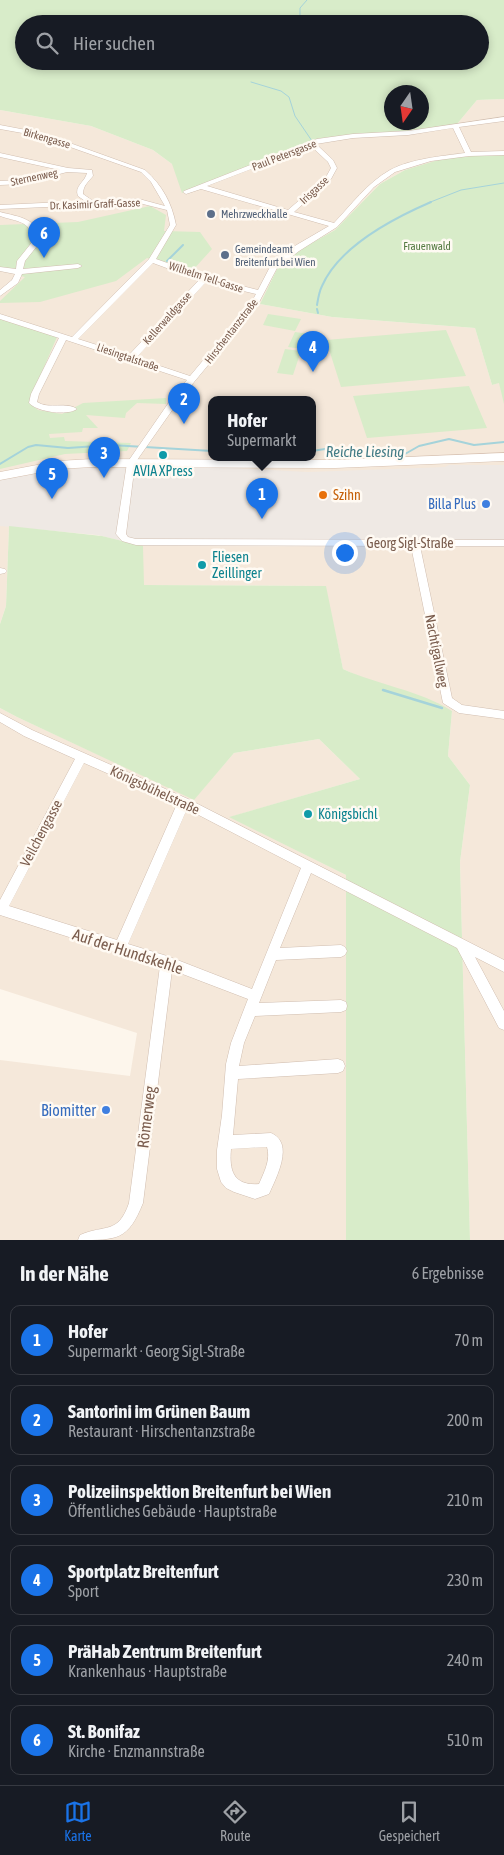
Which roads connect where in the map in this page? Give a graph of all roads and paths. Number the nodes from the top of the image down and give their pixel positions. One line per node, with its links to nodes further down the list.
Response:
1 (504, 120): 3 (street, Paul Petersgasse)
2 (0, 126): 5 (street, Birkengasse)
3 (455, 126): 4 (street, Paul Petersgasse); 7 (street)
4 (312, 143): 12 (street, Paul Petersgasse); 17 (street, Irisgasse)
5 (93, 152): 10 (street); 16 (street, Birkengasse)
6 (504, 153): 7 (street, Hirschentanzstraße)
7 (469, 154): 19 (street, Hirschentanzstraße)
8 (0, 155): 9 (street)
9 (68, 170): 10 (street); 11 (street, Sternenweg)
10 (90, 171): 14 (street)
11 (0, 183)
12 (202, 187): 13 (street, Paul Petersgasse); 17 (street)
13 (186, 192)
14 (90, 202): 15 (street, Dr. Kasimir Graff-Gasse); 16 (street, Dr. Kasimir Graff-Gasse)
15 (0, 208)
16 (170, 209): 20 (street)
17 (289, 213): 19 (street)
18 (0, 214): 23 (street)
19 (335, 226): 25 (street, Hirschentanzstraße)
20 (152, 260): 24 (street, Wilhelm Tell-Gasse); 29 (street)
21 (78, 266): 23 (street)
22 (0, 269): 23 (street)
23 (19, 272): 26 (street)
24 (204, 278): 25 (street, Wilhelm Tell-Gasse); 30 (street, Kellerwaldgasse)
25 (260, 293): 31 (street, Hirschentanzstraße)
26 (0, 294)
27 (0, 316): 28 (street, Liesingtalstraße)
28 (64, 336): 29 (street, Liesingtalstraße); 32 (street)
29 (74, 339): 30 (street, Liesingtalstraße)
30 (131, 358): 31 (street, Liesingtalstraße)
31 (193, 379): 34 (street, Hirschentanzstraße)
32 (72, 409)
33 (504, 457): 36 (main road)
34 (134, 458): 35 (main road); 37 (main road); 38 (street, Georg Sigl-Straße)
35 (208, 460)
36 (234, 461)
37 (0, 476)
38 (415, 543): 39 (street, Georg Sigl-Straße); 40 (street, Nachtigallweg)
39 (504, 543)
40 (504, 716)
41 (0, 717): 42 (street, Königsbühelstraße)
42 (82, 756): 43 (street, Königsbühelstraße); 45 (street, Veilchengasse)
43 (184, 802): 44 (street, Königsbühelstraße); 47 (street)
44 (308, 865): 46 (street, Königsbühelstraße); 49 (street)
45 (1, 909): 47 (street, Auf der Hundskehle)
46 (461, 944): 51 (street, Königsbühelstraße); 55 (street)
47 (120, 947): 50 (street, Auf der Hundskehle)
48 (341, 952): 49 (street)
49 (272, 954): 52 (street)
50 (167, 962): 52 (street, Auf der Hundskehle); 59 (street, Römerweg)
51 (504, 966)
52 (255, 996): 54 (street)
53 (341, 1006): 54 (street)
54 (250, 1010): 57 (street)
55 (504, 1024)
56 (338, 1066): 57 (street)
57 (231, 1073): 58 (street)
58 (226, 1142): 58 (street)
59 (85, 1240)

